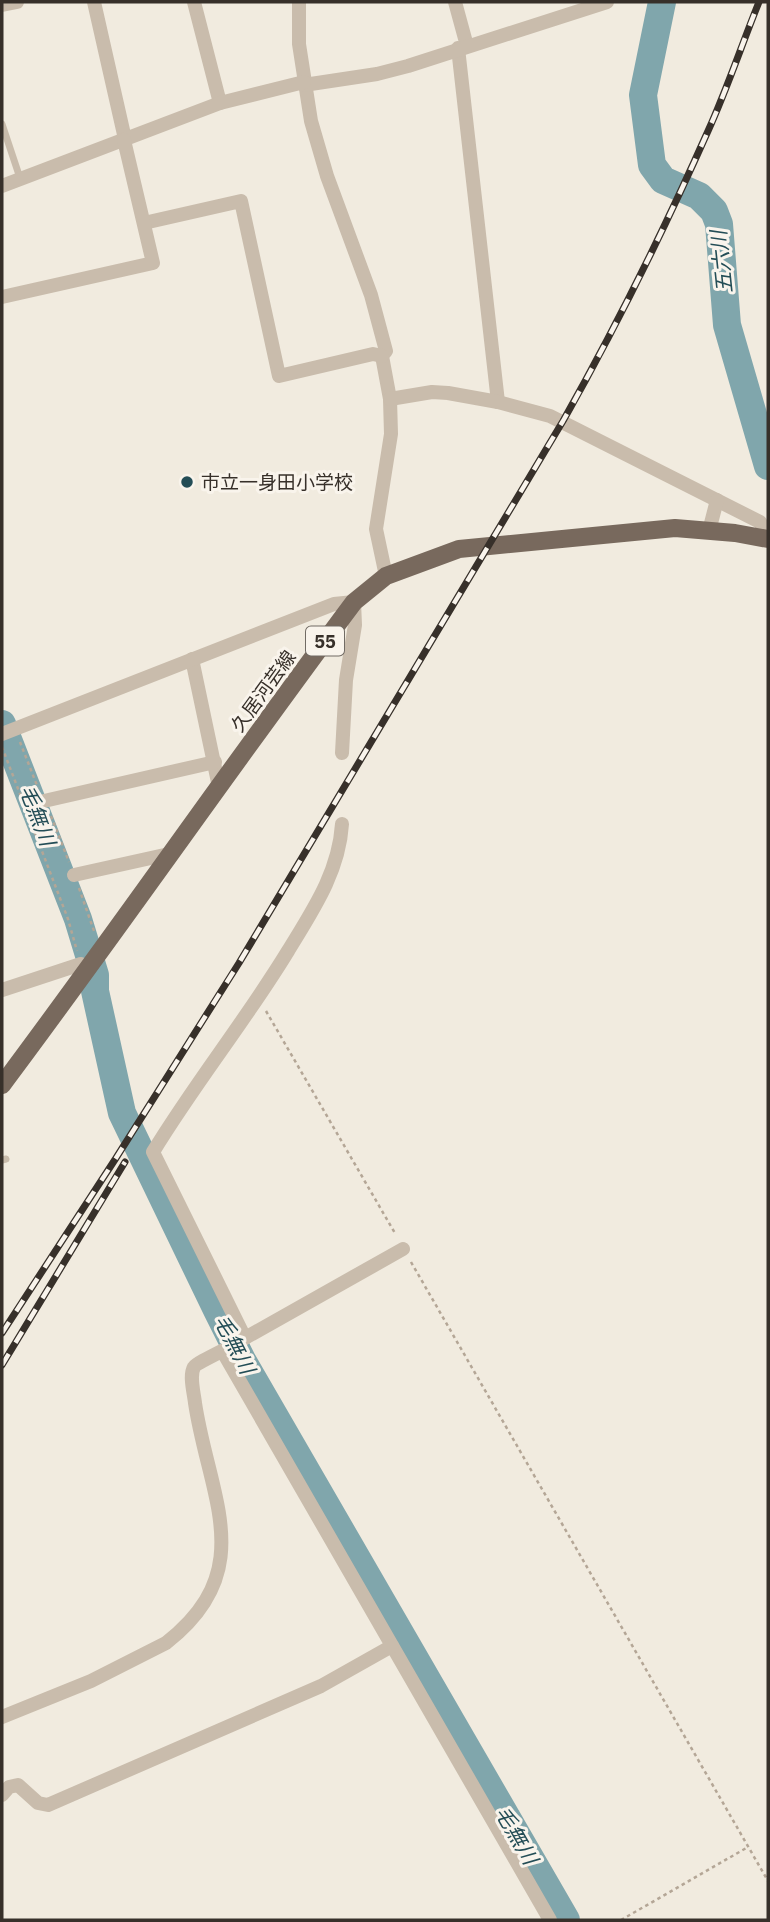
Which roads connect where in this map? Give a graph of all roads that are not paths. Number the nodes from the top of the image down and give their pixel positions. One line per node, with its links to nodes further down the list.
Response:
1 (18, 2): 7 (street)
2 (94, 2): 12 (street)
3 (194, 2): 10 (street)
4 (299, 2): 9 (street)
5 (455, 2): 8 (street)
6 (607, 2): 8 (street)
7 (2, 5)
8 (462, 47): 9 (street); 19 (street)
9 (304, 84): 10 (street); 17 (street)
10 (220, 103): 12 (street)
11 (2, 124): 13 (lane)
12 (125, 139): 13 (street); 15 (street)
13 (20, 179): 14 (street)
14 (2, 186)
15 (144, 223): 16 (street); 17 (street)
16 (2, 297)
17 (382, 356): 18 (street)
18 (390, 399): 19 (street); 23 (street)
19 (498, 402): 20 (street)
20 (717, 499): 21 (street); 22 (street)
21 (709, 531): 22 (main road, 久居河芸線 / 55); 23 (main road, 久居河芸線 / 55)
22 (768, 539)
23 (386, 576): 24 (main road, 久居河芸線 / 55)
24 (354, 602): 25 (street); 27 (street); 29 (main road, 久居河芸線 / 55)
25 (191, 659): 26 (street); 28 (street)
26 (8, 732)
27 (342, 753)
28 (215, 762): 29 (street); 30 (street)
29 (219, 787): 32 (main road, 久居河芸線 / 55)
30 (44, 801)
31 (342, 824): 38 (street)
32 (169, 853): 33 (street); 34 (main road, 久居河芸線 / 55)
33 (74, 875)
34 (82, 970): 35 (street); 36 (main road, 久居河芸線 / 55)
35 (2, 990)
36 (2, 1085)
37 (403, 1249): 38 (street)
38 (243, 1339): 39 (street)
39 (225, 1350): 40 (street); 41 (street)
40 (391, 1646): 42 (street); 43 (street)
41 (2, 1717)
42 (2, 1795)
43 (550, 1920)

